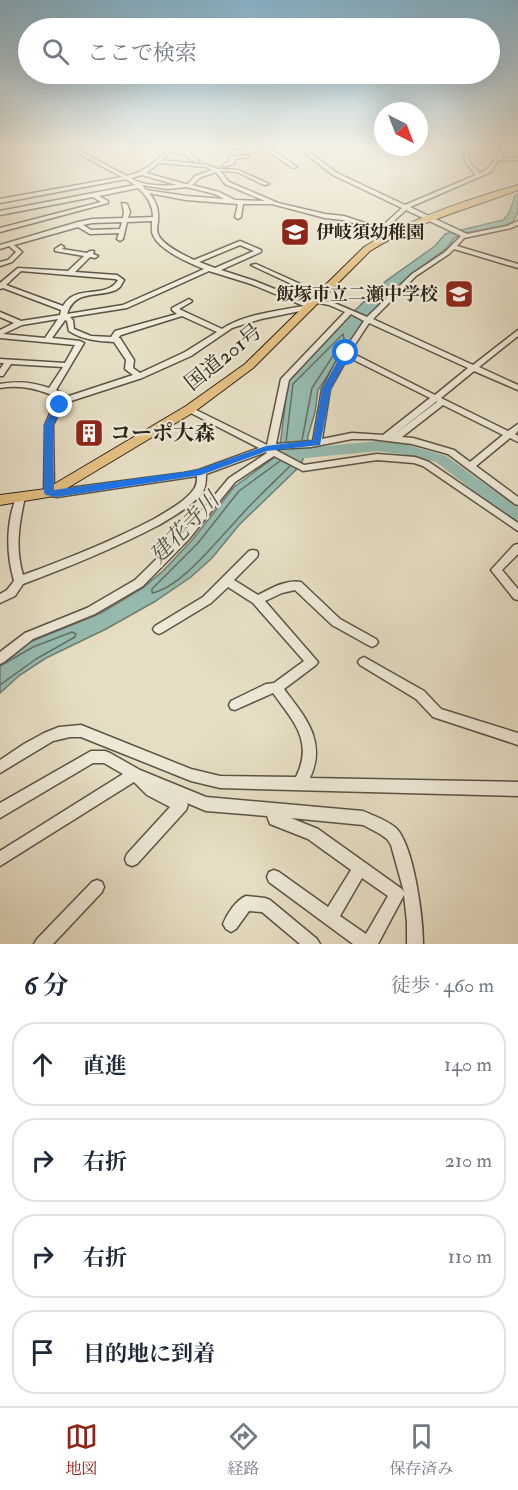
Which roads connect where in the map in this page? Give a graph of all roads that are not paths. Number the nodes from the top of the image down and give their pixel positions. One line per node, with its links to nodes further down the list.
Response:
1 (57, 190): 10 (street)
2 (114, 190): 9 (street)
3 (207, 190): 11 (street)
4 (370, 190): 15 (street)
5 (445, 190): 15 (street)
6 (509, 190): 18 (highway, 国道201号)
7 (145, 191): 11 (street); 20 (street)
8 (247, 191): 14 (street)
9 (94, 195): 16 (street); 24 (street)
10 (0, 201)
11 (230, 201): 12 (street)
12 (241, 203): 14 (street); 17 (street)
13 (124, 204): 19 (street)
14 (276, 204): 26 (street)
15 (406, 207): 18 (street); 26 (street)
16 (0, 213)
17 (238, 217)
18 (430, 218): 26 (highway, 国道201号); 27 (street)
19 (125, 219): 20 (street); 22 (street); 25 (street)
20 (156, 219): 34 (street)
21 (518, 222): 23 (street)
22 (78, 224): 25 (street); 29 (street)
23 (515, 227): 27 (street)
24 (1, 229)
25 (122, 231): 28 (street)
26 (387, 232): 46 (highway, 国道201号)
27 (464, 235): 32 (street)
28 (120, 240)
29 (9, 244): 30 (street); 35 (street)
30 (0, 247)
31 (61, 247): 40 (street)
32 (455, 247): 37 (street); 51 (street)
33 (518, 257): 37 (street)
34 (194, 261): 39 (street); 39 (street)
35 (0, 264)
36 (255, 264): 41 (street)
37 (510, 264): 38 (street)
38 (518, 266)
39 (211, 270): 42 (street); 48 (street)
40 (70, 273): 43 (street); 48 (street)
41 (277, 275): 42 (street); 44 (street)
42 (255, 284): 44 (street)
43 (1, 286): 48 (street)
44 (286, 297): 46 (street)
45 (189, 301): 50 (street)
46 (313, 304): 47 (street); 53 (street); 69 (highway, 国道201号)
47 (350, 312): 51 (street); 75 (street)
48 (63, 313): 52 (street); 56 (street); 57 (street)
49 (0, 314): 52 (street)
50 (183, 314): 53 (street); 56 (street)
51 (368, 319): 58 (street); 61 (street)
52 (20, 323): 55 (street)
53 (222, 332): 63 (street)
54 (518, 332): 61 (street)
55 (0, 335): 57 (street)
56 (113, 339): 63 (street)
57 (47, 340): 60 (street)
58 (346, 353): 68 (street); 74 (street)
59 (4, 361): 60 (street); 62 (street)
60 (66, 365): 66 (street)
61 (475, 368): 65 (street); 68 (street)
62 (0, 374)
63 (140, 376): 67 (street)
64 (0, 386): 66 (street)
65 (518, 388)
66 (51, 391): 67 (street)
67 (68, 399): 78 (street)
68 (440, 399): 71 (street); 72 (street)
69 (190, 409): 75 (street); 78 (highway, 国道201号)
70 (518, 427): 71 (street)
71 (509, 435): 73 (street); 76 (street)
72 (390, 437): 74 (street); 76 (street)
73 (518, 439)
74 (314, 443): 75 (street)
75 (272, 450): 77 (street); 82 (street); 92 (street)
76 (471, 466): 81 (street)
77 (201, 472): 78 (street); 85 (street)
78 (49, 493): 79 (highway, 国道201号)
79 (20, 497): 80 (highway, 国道201号); 85 (street)
80 (0, 500)
81 (518, 502)
82 (518, 528)
83 (518, 550): 87 (street)
84 (254, 554): 86 (street)
85 (19, 581): 88 (street)
86 (227, 581): 89 (street); 90 (street)
87 (518, 597)
88 (0, 599)
89 (257, 600): 91 (street); 94 (street)
90 (159, 629)
91 (372, 642)
92 (0, 659)
93 (364, 662): 96 (street)
94 (276, 688): 95 (street); 99 (street)
95 (235, 705)
96 (518, 739)
97 (0, 767): 99 (street)
98 (135, 774): 101 (street); 102 (street); 103 (street); 104 (street)
99 (300, 784): 100 (street)
100 (518, 789)
101 (272, 809): 105 (street); 113 (street)
102 (0, 811)
103 (0, 859)
104 (132, 859)
105 (360, 868): 108 (street); 112 (street)
106 (274, 877): 108 (street)
107 (97, 887): 110 (street)
108 (330, 918): 112 (street)
109 (231, 924): 111 (street)
110 (42, 944)
111 (312, 944)
112 (367, 944)
113 (415, 944)

